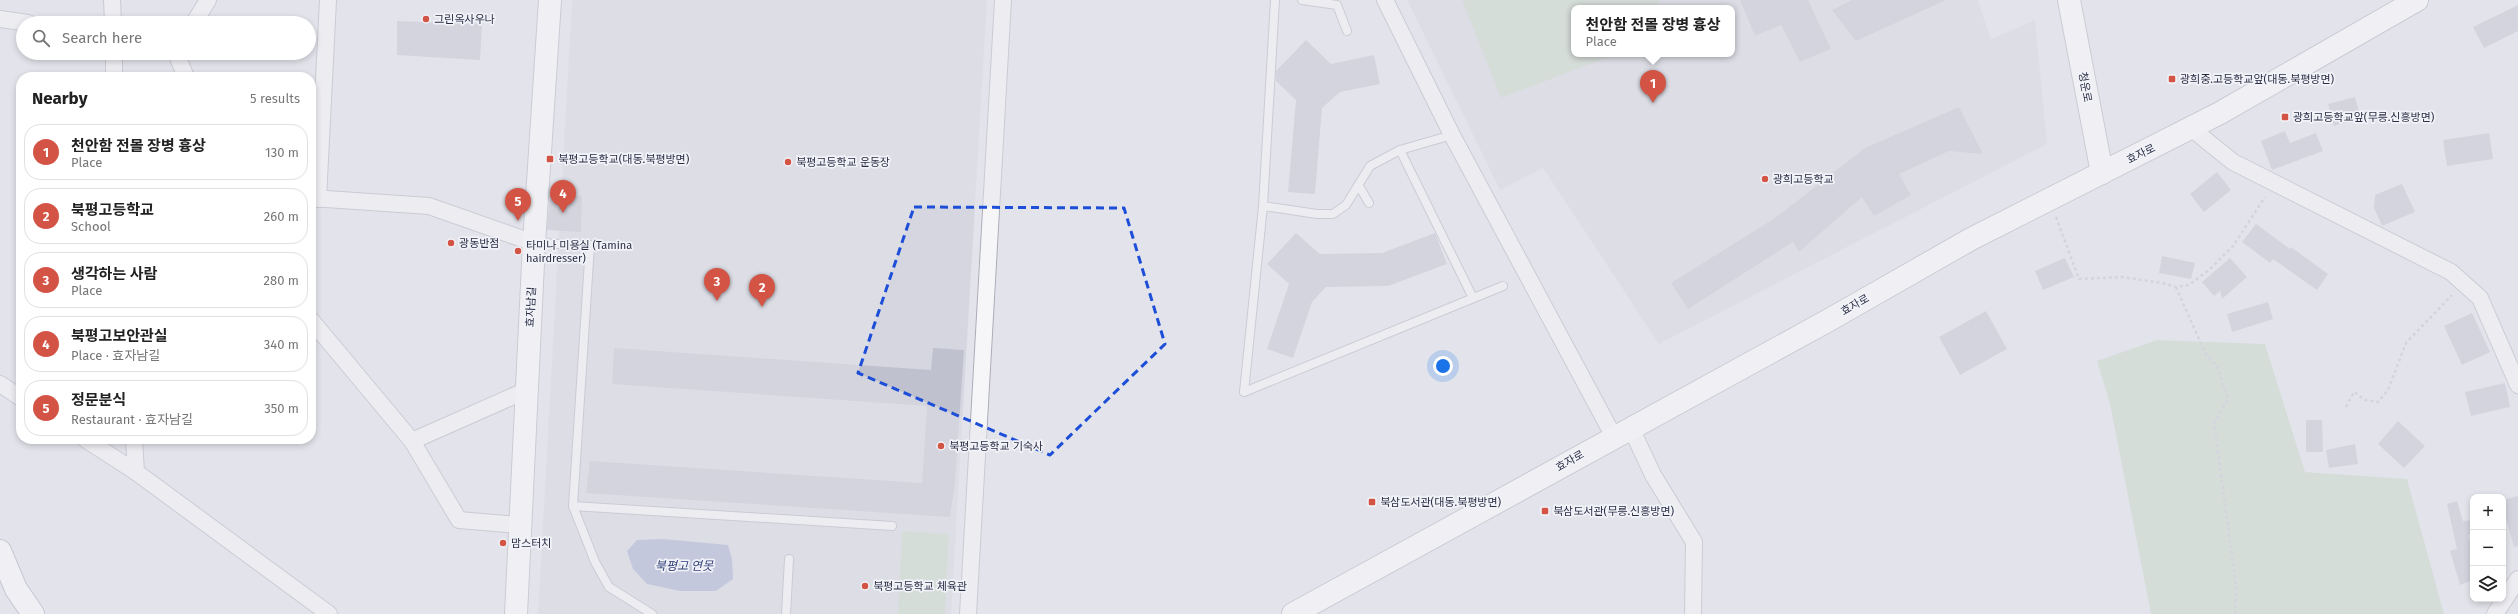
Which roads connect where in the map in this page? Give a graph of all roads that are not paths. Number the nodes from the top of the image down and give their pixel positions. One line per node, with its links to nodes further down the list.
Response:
1 (112, 0): 11 (street)
2 (208, 0): 12 (street)
3 (328, 0): 24 (street)
4 (550, 0): 29 (street, 효자남길)
5 (1003, 0): 55 (street)
6 (1275, 0): 28 (lane)
7 (1302, 0): 15 (lane)
8 (1385, 0): 21 (street)
9 (2069, 0): 23 (street, 청운로)
10 (2418, 0): 20 (street, 효자로)
11 (113, 16)
12 (198, 16)
13 (0, 19): 14 (street)
14 (16, 21)
15 (1347, 31)
16 (114, 60): 18 (street)
17 (179, 60): 19 (street)
18 (114, 72)
19 (184, 72)
20 (2192, 129): 23 (street, 효자로); 33 (street)
21 (1452, 135): 22 (lane); 38 (street)
22 (1400, 150): 25 (lane); 31 (lane)
23 (2102, 173): 38 (street, 효자로)
24 (316, 184)
25 (1360, 186): 27 (lane); 28 (lane)
26 (316, 199): 29 (street)
27 (1369, 203)
28 (1263, 206): 31 (lane)
29 (534, 243): 36 (street, 효자남길); 43 (lane)
30 (1503, 286): 31 (lane)
31 (1473, 298)
32 (316, 326): 39 (street)
33 (2511, 354): 35 (street)
34 (0, 384): 37 (street)
35 (2518, 385)
36 (527, 390): 39 (street); 44 (street, 효자남길)
37 (16, 395)
38 (1622, 432): 49 (street, 효자로); 56 (street)
39 (412, 441): 44 (street)
40 (93, 444): 42 (street)
41 (134, 444): 42 (street)
42 (136, 472): 51 (street)
43 (573, 506): 45 (lane); 53 (lane)
44 (520, 526): 52 (street, 효자남길)
45 (892, 526)
46 (0, 552): 50 (street)
47 (789, 559): 54 (lane)
48 (2518, 579): 57 (street)
49 (1296, 613)
50 (33, 614)
51 (329, 614)
52 (516, 614)
53 (652, 614)
54 (786, 614)
55 (968, 614)
56 (1693, 614)
57 (2495, 614)

